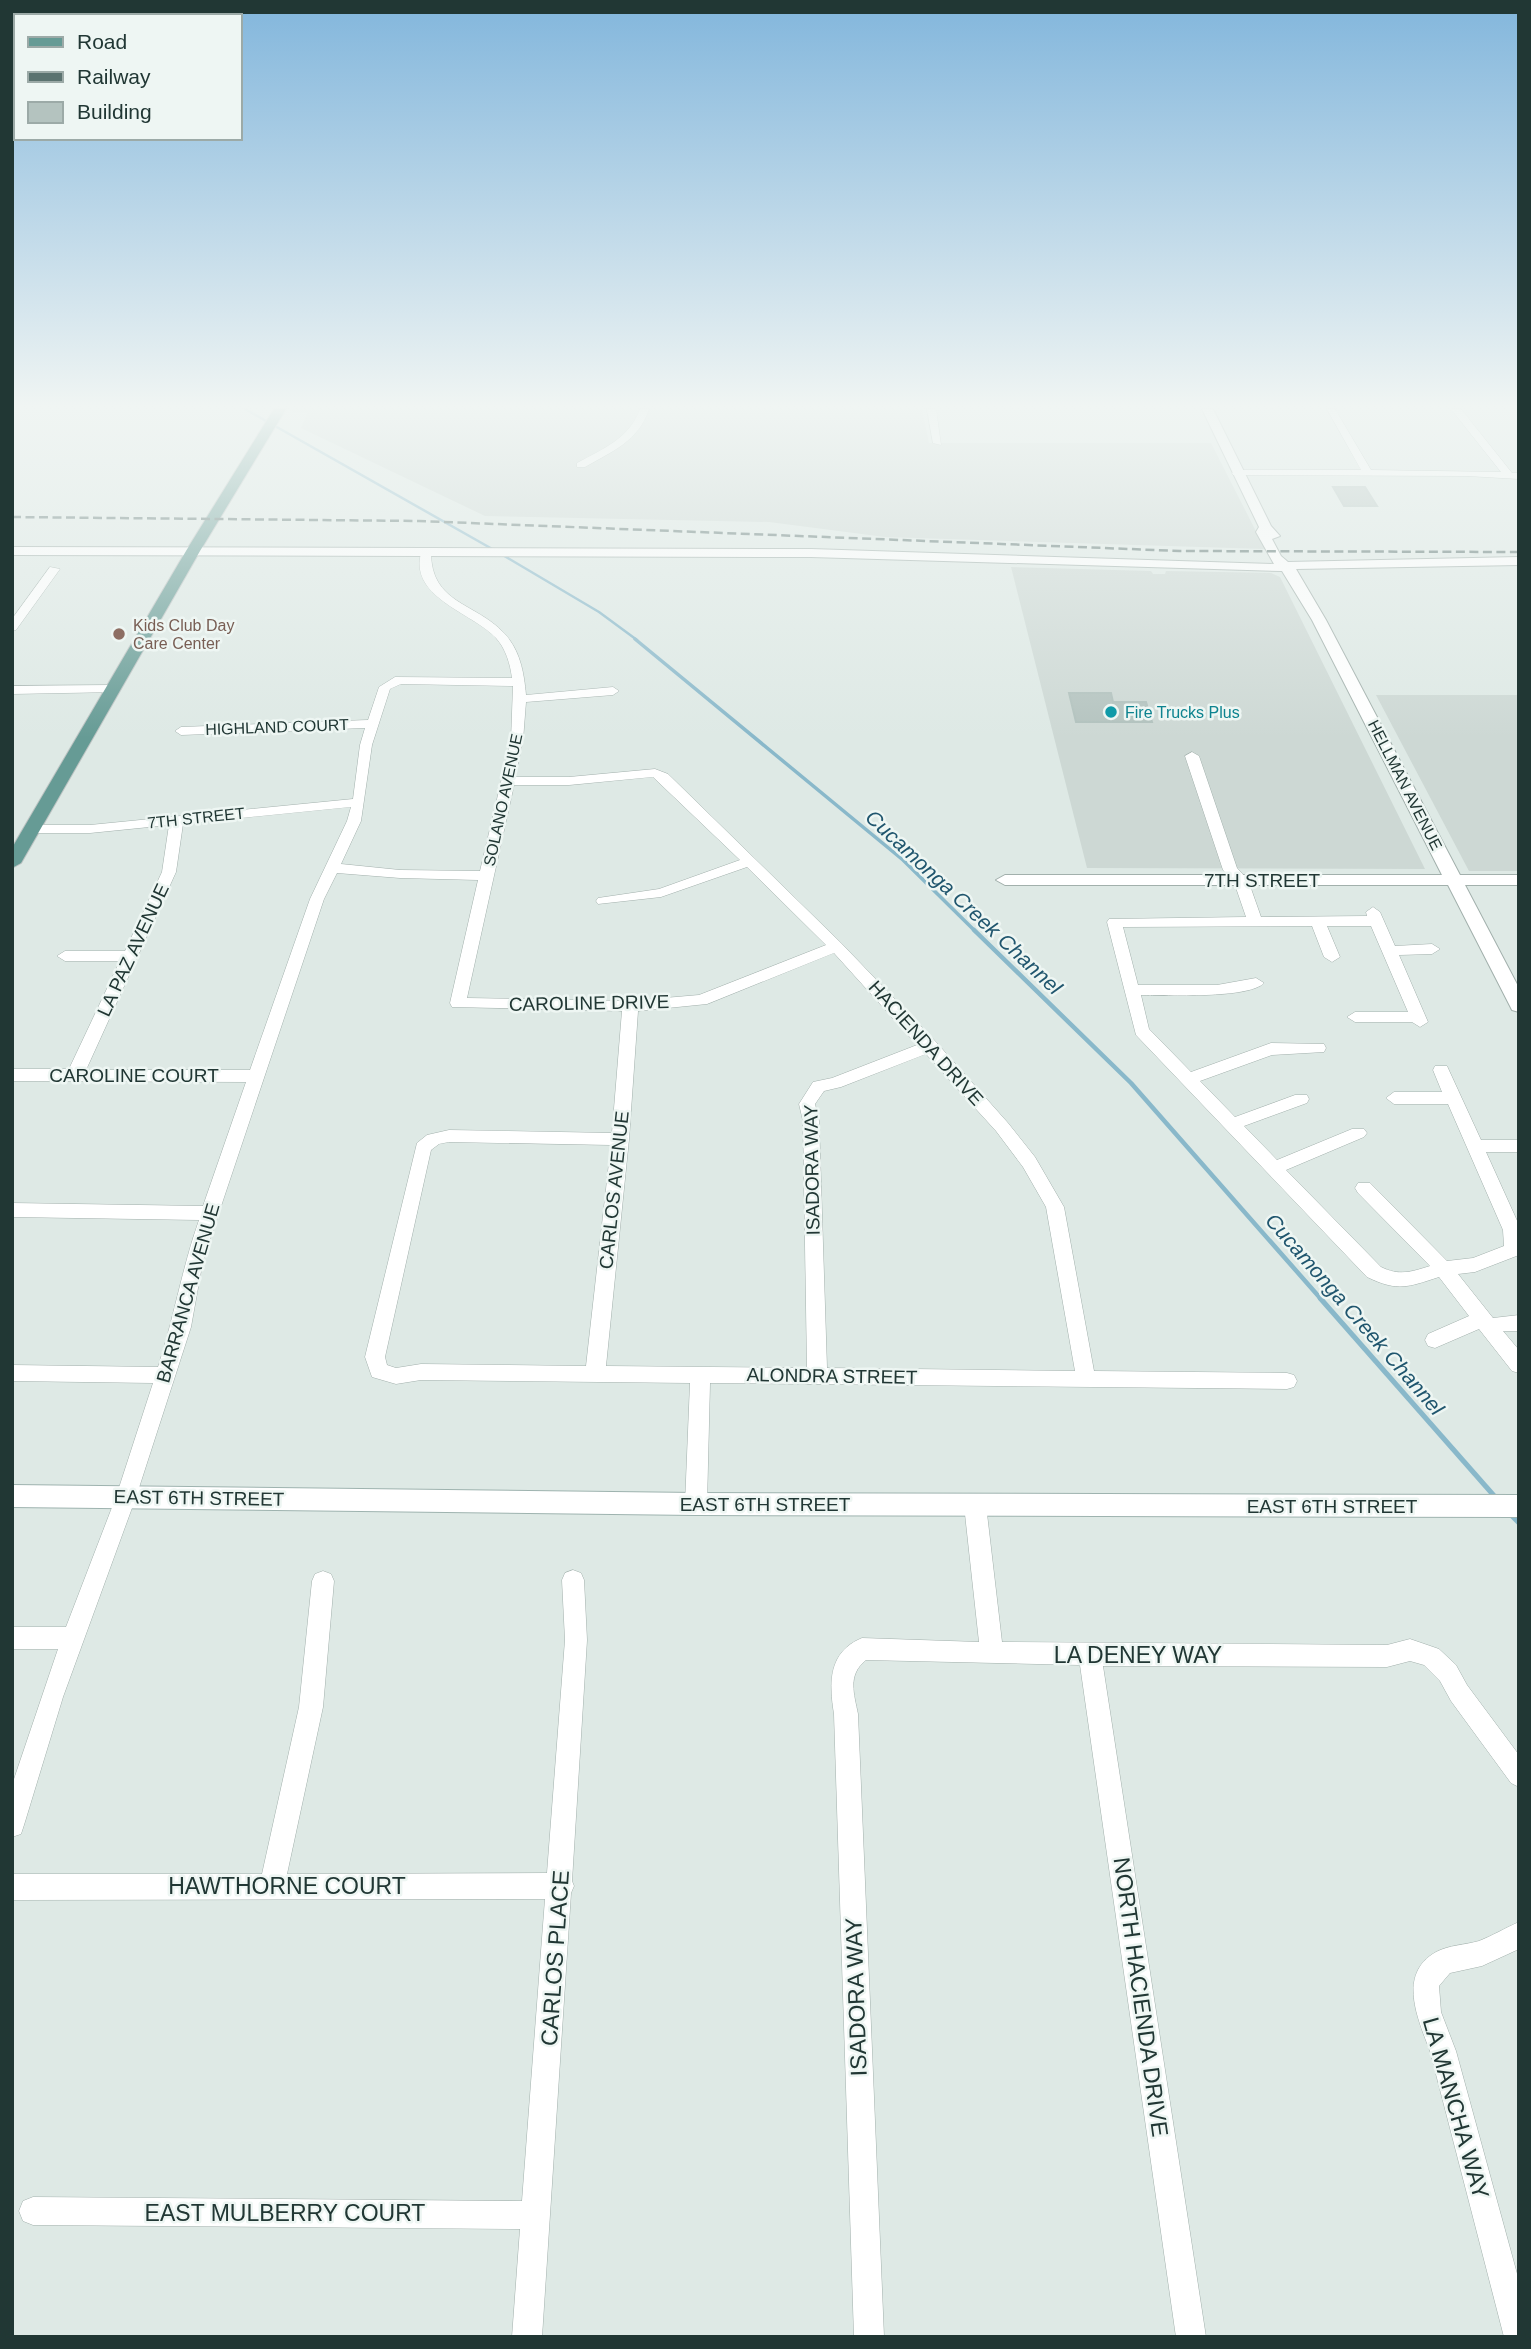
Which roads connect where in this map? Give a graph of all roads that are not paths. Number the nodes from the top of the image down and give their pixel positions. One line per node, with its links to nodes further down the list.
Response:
1 (213, 519): 4 (main road)
2 (1261, 519): 7 (street, HELLMAN AVENUE)
3 (12, 551): 4 (street)
4 (193, 551): 5 (street); 11 (main road)
5 (426, 552): 7 (street); 10 (street, SOLANO AVENUE)
6 (1519, 561): 7 (street)
7 (1287, 567): 28 (street, HELLMAN AVENUE)
8 (54, 569): 9 (street)
9 (12, 628)
10 (518, 682): 14 (street, SOLANO AVENUE); 15 (street, BARRANCA AVENUE)
11 (113, 689): 12 (street); 21 (main road)
12 (12, 690)
13 (612, 691): 14 (street)
14 (520, 699): 18 (street, SOLANO AVENUE)
15 (373, 724): 16 (street, HIGHLAND COURT); 19 (street, BARRANCA AVENUE)
16 (181, 731)
17 (1192, 756): 27 (street)
18 (507, 781): 22 (street, HACIENDA DRIVE); 25 (street, SOLANO AVENUE)
19 (359, 802): 20 (street, 7TH STREET); 24 (street, BARRANCA AVENUE)
20 (177, 820): 21 (street, 7TH STREET); 37 (street, LA PAZ AVENUE)
21 (32, 829): 23 (main road)
22 (751, 861): 30 (street); 33 (street, HACIENDA DRIVE)
23 (12, 863)
24 (334, 868): 25 (street); 50 (street, BARRANCA AVENUE)
25 (487, 876): 41 (street, SOLANO AVENUE)
26 (1004, 880): 27 (street, 7TH STREET)
27 (1241, 880): 28 (street, 7TH STREET); 32 (street)
28 (1454, 880): 29 (street, 7TH STREET); 43 (street, HELLMAN AVENUE)
29 (1519, 880)
30 (603, 901)
31 (1318, 921): 32 (street); 35 (street); 38 (street)
32 (1255, 922): 40 (street)
33 (836, 946): 42 (street, CAROLINE DRIVE); 45 (street, HACIENDA DRIVE)
34 (1432, 950): 35 (street)
35 (1391, 951): 44 (street)
36 (65, 956): 37 (street)
37 (131, 956): 49 (street, LA PAZ AVENUE)
38 (1332, 957)
39 (1256, 983): 40 (street)
40 (1132, 990): 51 (street)
41 (458, 1003): 42 (street, CAROLINE DRIVE)
42 (630, 1006): 57 (street, CARLOS AVENUE)
43 (1519, 1006)
44 (1355, 1017)
45 (930, 1046): 74 (street, ISADORA WAY); 75 (street, HACIENDA DRIVE)
46 (1318, 1048): 51 (street)
47 (1441, 1070): 53 (street)
48 (12, 1075): 49 (street, CAROLINE COURT)
49 (75, 1075): 50 (street, CAROLINE COURT)
50 (257, 1076): 63 (street, BARRANCA AVENUE)
51 (1189, 1079): 55 (street)
52 (1394, 1098): 53 (street)
53 (1454, 1098): 58 (street)
54 (1301, 1099): 55 (street)
55 (1232, 1124): 60 (street)
56 (1358, 1133): 60 (street)
57 (620, 1139): 71 (street, CARLOS AVENUE); 71 (street, ALONDRA STREET)
58 (1476, 1146): 59 (street); 64 (street)
59 (1519, 1146)
60 (1274, 1168): 65 (street)
61 (1364, 1188): 65 (street)
62 (12, 1210): 63 (street)
63 (210, 1213): 72 (street, BARRANCA AVENUE)
64 (1516, 1240): 65 (street)
65 (1442, 1269): 66 (street)
66 (1485, 1323): 67 (street); 68 (street); 69 (street)
67 (1519, 1323)
68 (1435, 1340)
69 (1519, 1365)
70 (12, 1373): 72 (street)
71 (595, 1374): 73 (street, ALONDRA STREET)
72 (165, 1375): 78 (street, BARRANCA AVENUE)
73 (700, 1375): 74 (street, ALONDRA STREET); 79 (street)
74 (817, 1376): 75 (street, ALONDRA STREET)
75 (1086, 1379): 76 (street, ALONDRA STREET)
76 (1287, 1381)
77 (12, 1496): 78 (street, EAST 6TH STREET)
78 (126, 1497): 79 (street, EAST 6TH STREET); 85 (street, BARRANCA AVENUE)
79 (696, 1504): 80 (street, EAST 6TH STREET)
80 (975, 1505): 81 (street, EAST 6TH STREET); 86 (street)
81 (1519, 1506)
82 (573, 1580): 92 (street, CARLOS PLACE)
83 (323, 1581): 91 (street)
84 (12, 1638): 85 (street)
85 (74, 1638): 90 (street, BARRANCA AVENUE)
86 (992, 1653): 87 (street, LA DENEY WAY); 88 (street, LA DENEY WAY)
87 (1090, 1656): 89 (street, LA DENEY WAY); 99 (street, NORTH HACIENDA DRIVE)
88 (847, 1659): 98 (street, ISADORA WAY)
89 (1519, 1775)
90 (12, 1825)
91 (272, 1885): 92 (street, HAWTHORNE COURT); 93 (street, HAWTHORNE COURT)
92 (561, 1886): 96 (street, CARLOS PLACE)
93 (12, 1887)
94 (1519, 1936): 100 (street, LA MANCHA WAY)
95 (33, 2211): 96 (street, EAST MULBERRY COURT)
96 (537, 2215): 97 (street, CARLOS PLACE)
97 (527, 2337)
98 (869, 2337)
99 (1191, 2337)
100 (1519, 2337)

